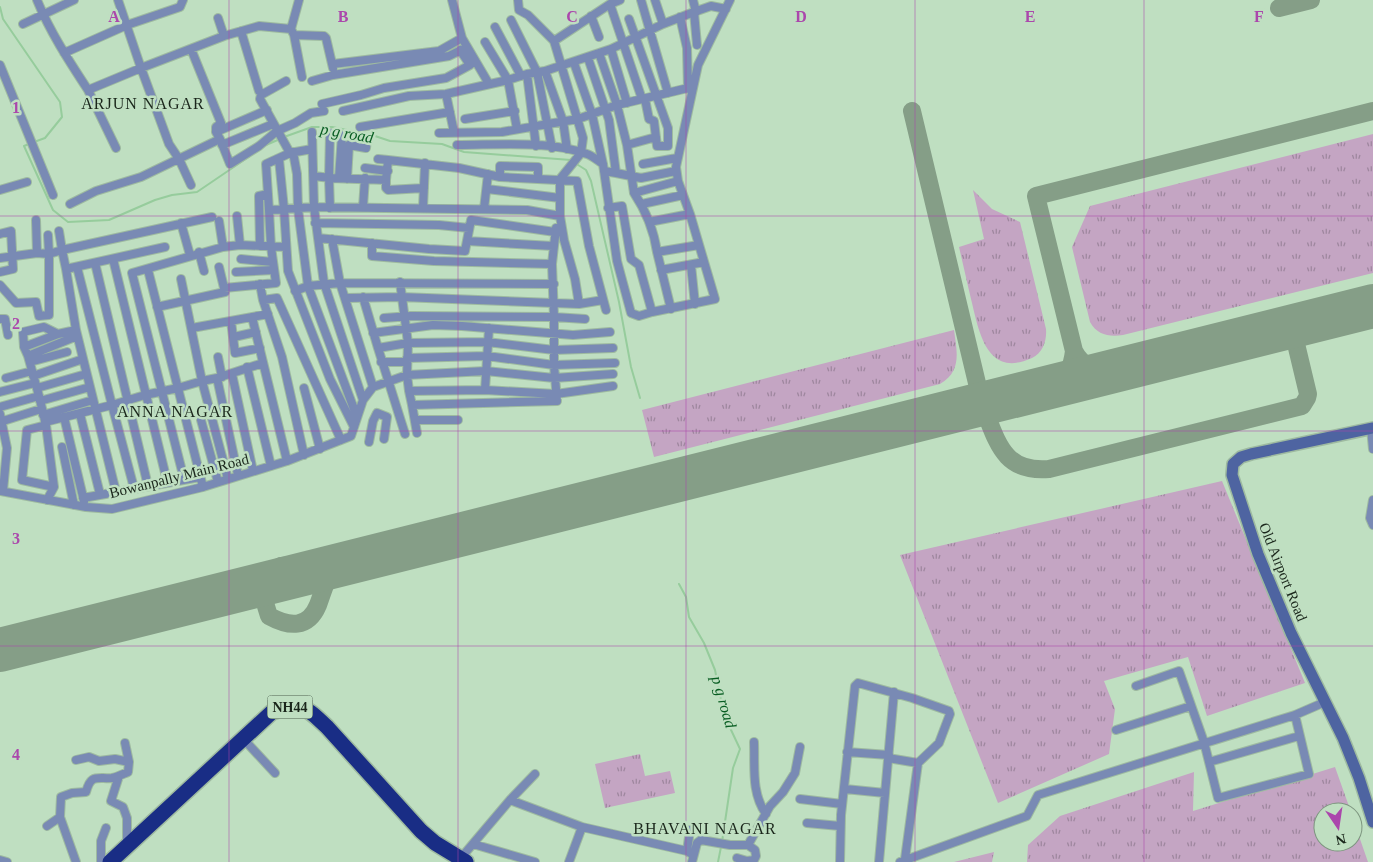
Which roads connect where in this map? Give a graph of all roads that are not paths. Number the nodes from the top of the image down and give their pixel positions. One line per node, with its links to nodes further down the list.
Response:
1 (37, 0): 18 (street)
2 (74, 0): 18 (street)
3 (118, 0): 26 (street)
4 (168, 0): 15 (street)
5 (183, 0): 15 (street)
6 (299, 0): 30 (street)
7 (452, 0): 33 (street)
8 (518, 0): 35 (street)
9 (620, 0): 14 (street)
10 (641, 0): 29 (street)
11 (655, 0): 25 (street)
12 (693, 0): 17 (street)
13 (730, 0): 16 (street)
14 (610, 4): 19 (street); 37 (street)
15 (171, 9): 26 (street)
16 (726, 9): 17 (street); 58 (street)
17 (695, 12): 20 (street); 38 (street)
18 (43, 16): 24 (street); 42 (street)
19 (591, 16): 32 (street); 35 (street)
20 (680, 17): 25 (street); 58 (street)
21 (218, 18): 31 (street)
22 (629, 19): 34 (street)
23 (511, 20): 50 (street)
24 (23, 24)
25 (663, 24): 29 (street)
26 (127, 25): 42 (street); 49 (street)
27 (495, 27): 52 (street)
28 (241, 31): 30 (street); 31 (street); 60 (street)
29 (649, 31): 34 (street); 62 (street)
30 (292, 32): 46 (street); 53 (street)
31 (224, 36): 40 (street)
32 (599, 37)
33 (462, 38): 39 (street); 46 (street)
34 (636, 38): 37 (street); 63 (street)
35 (554, 41): 48 (street)
36 (485, 42): 55 (street)
37 (624, 44): 41 (street); 64 (street)
38 (697, 45)
39 (464, 48): 51 (street); 57 (street); 79 (street)
40 (191, 49): 49 (street); 87 (street)
41 (611, 49): 43 (street); 65 (street)
42 (64, 53): 59 (street)
43 (599, 53): 44 (street); 66 (street)
44 (588, 58): 45 (street); 67 (street)
45 (574, 63): 48 (street); 72 (street)
46 (333, 64): 51 (street)
47 (0, 65): 128 (street)
48 (561, 67): 50 (street); 74 (street)
49 (141, 68): 59 (street); 100 (street)
50 (541, 72): 52 (street); 75 (street); 76 (street)
51 (333, 75): 54 (street)
52 (524, 75): 55 (street); 78 (street)
53 (302, 77)
54 (312, 80)
55 (508, 80): 57 (street); 69 (street)
56 (286, 81): 68 (street)
57 (489, 84): 61 (street)
58 (690, 89): 62 (street); 99 (street)
59 (88, 90): 92 (street)
60 (258, 91)
61 (446, 94): 70 (street); 71 (street)
62 (668, 94): 63 (street)
63 (657, 96): 64 (street); 86 (street)
64 (644, 99): 65 (street); 86 (street)
65 (627, 103): 66 (street)
66 (617, 105): 67 (street); 90 (street)
67 (606, 109): 72 (street); 109 (street)
68 (267, 110): 79 (street); 87 (street)
69 (515, 111): 73 (street); 80 (street)
70 (343, 112)
71 (450, 112): 77 (street); 82 (street)
72 (592, 114): 74 (street); 106 (street)
73 (466, 118)
74 (578, 119): 75 (street); 97 (street)
75 (563, 121): 76 (street); 95 (street)
76 (548, 124): 78 (street); 93 (street)
77 (360, 127)
78 (533, 127): 80 (street); 91 (street)
79 (276, 129): 87 (street); 87 (street); 96 (street)
80 (517, 129): 82 (street)
81 (312, 132): 94 (street)
82 (454, 132): 84 (street)
83 (330, 133): 114 (street)
84 (439, 133)
85 (342, 135): 116 (street)
86 (656, 137): 90 (street)
87 (219, 139): 100 (street)
88 (367, 139): 116 (street)
89 (457, 145): 91 (street)
90 (628, 145): 112 (street)
91 (536, 146): 93 (street)
92 (116, 148)
93 (552, 148): 95 (street)
94 (312, 149): 96 (street); 111 (street)
95 (567, 149): 97 (street)
96 (292, 153): 101 (street); 139 (street)
97 (579, 155): 106 (street); 118 (street)
98 (378, 158): 102 (street)
99 (677, 158): 104 (street); 108 (street)
100 (179, 159): 122 (street); 131 (street)
101 (279, 159): 127 (street); 138 (street)
102 (388, 160): 103 (street); 107 (street)
103 (425, 163): 110 (street); 123 (street)
104 (643, 164)
105 (365, 168): 107 (street)
106 (604, 168): 109 (street); 137 (street)
107 (388, 170): 119 (street)
108 (676, 171): 112 (street); 120 (street)
109 (616, 173): 112 (street)
110 (488, 174): 113 (street); 124 (street)
111 (314, 176): 114 (street); 134 (street)
112 (631, 176): 126 (street)
113 (500, 177): 117 (street); 117 (street)
114 (328, 178): 116 (street); 135 (street)
115 (365, 178): 116 (street); 119 (street); 133 (street)
116 (343, 179)
117 (538, 179): 118 (street)
118 (560, 179): 130 (street); 208 (street)
119 (386, 180): 123 (street)
120 (678, 181): 126 (street); 129 (street)
121 (27, 182): 125 (street)
122 (191, 185)
123 (424, 188): 136 (street)
124 (486, 189): 130 (street); 140 (street)
125 (0, 190)
126 (634, 193): 132 (street)
127 (268, 194): 141 (street); 161 (street)
128 (53, 195)
129 (683, 195): 132 (street); 142 (street)
130 (560, 198): 144 (street)
131 (70, 204)
132 (642, 204): 146 (street)
133 (363, 207): 135 (street); 136 (street)
134 (314, 208): 135 (street); 139 (street); 148 (street)
135 (330, 208)
136 (423, 208): 140 (street)
137 (608, 208): 216 (street); 216 (street)
138 (284, 209): 139 (street); 141 (street); 162 (street)
139 (298, 209): 200 (street)
140 (484, 209): 144 (street)
141 (269, 210): 165 (street)
142 (690, 214): 146 (street); 159 (street)
143 (238, 216): 158 (street)
144 (560, 216): 151 (street); 211 (street)
145 (36, 220): 169 (street)
146 (649, 222): 168 (street)
147 (181, 223): 160 (street); 166 (street); 171 (street)
148 (316, 223): 149 (street); 154 (street)
149 (469, 228): 151 (street); 156 (street)
150 (59, 231): 166 (street)
151 (555, 232): 163 (street)
152 (0, 234): 172 (street)
153 (48, 235): 170 (street)
154 (318, 238): 155 (street); 196 (street)
155 (332, 239): 157 (street); 193 (street)
156 (467, 241): 157 (street); 163 (street)
157 (372, 243): 179 (street)
158 (240, 245): 160 (street); 161 (street)
159 (699, 245): 168 (street); 177 (street)
160 (223, 246): 167 (street)
161 (260, 246): 165 (street)
162 (286, 246): 165 (street); 202 (street)
163 (553, 246): 179 (street)
164 (165, 247): 174 (street)
165 (271, 247): 176 (street)
166 (62, 250): 170 (street); 183 (street)
167 (199, 252): 171 (street); 187 (street)
168 (658, 252): 186 (street)
169 (37, 253): 170 (street); 172 (street)
170 (49, 254): 199 (street)
171 (190, 255): 184 (street)
172 (12, 256): 173 (street); 188 (street)
173 (0, 258)
174 (113, 259): 178 (street); 191 (street)
175 (241, 259): 176 (street)
176 (273, 262): 185 (street)
177 (704, 262): 180 (street); 212 (street)
178 (95, 263): 181 (street); 278 (street)
179 (552, 264): 198 (street)
180 (691, 265): 186 (street); 212 (street)
181 (77, 267): 183 (street); 281 (street)
182 (219, 267): 201 (street)
183 (66, 269): 230 (street)
184 (148, 270): 190 (street); 213 (street)
185 (274, 270): 189 (street); 195 (street)
186 (661, 270): 214 (street)
187 (204, 271)
188 (0, 272)
189 (236, 272)
190 (132, 274): 191 (street); 271 (street)
191 (117, 277): 275 (street)
192 (181, 279): 209 (street)
193 (340, 282): 194 (street); 196 (street); 205 (street)
194 (400, 282): 198 (street); 206 (street)
195 (276, 283): 197 (street); 204 (street)
196 (324, 283): 200 (street); 279 (street)
197 (260, 284): 201 (street); 207 (street)
198 (554, 284): 210 (street)
199 (0, 285)
200 (308, 286): 202 (street); 287 (street)
201 (224, 288): 209 (street)
202 (295, 291): 294 (street)
203 (363, 297): 205 (street); 206 (street); 231 (street)
204 (277, 298): 207 (street); 299 (street)
205 (346, 298): 267 (street)
206 (401, 298): 210 (street); 218 (street)
207 (264, 300): 217 (street)
208 (603, 300): 211 (street); 215 (street)
209 (185, 301): 213 (street); 225 (street)
210 (554, 303): 211 (street); 220 (street)
211 (579, 304)
212 (694, 304): 214 (street)
213 (157, 307): 268 (street)
214 (671, 309): 216 (street)
215 (606, 310)
216 (652, 312)
217 (268, 314): 219 (street); 305 (street)
218 (403, 316): 220 (street); 221 (street); 227 (street)
219 (252, 317): 224 (street); 228 (street)
220 (554, 317): 223 (street); 233 (street)
221 (384, 318)
222 (0, 319): 234 (street)
223 (585, 319)
224 (231, 321): 225 (street); 235 (street)
225 (192, 328): 263 (street)
226 (489, 328): 227 (street); 233 (street); 236 (street)
227 (405, 329): 231 (street); 237 (street)
228 (256, 332): 235 (street); 239 (street)
229 (610, 332): 233 (street)
230 (76, 333): 232 (street); 246 (street); 247 (street)
231 (373, 333): 240 (street)
232 (58, 334): 238 (street); 238 (street)
233 (555, 334): 242 (street)
234 (8, 335)
235 (234, 337): 239 (street)
236 (487, 342): 237 (street); 242 (street); 244 (street)
237 (408, 343): 240 (street); 249 (street)
238 (24, 347): 246 (street)
239 (260, 348): 250 (street)
240 (378, 348): 248 (street)
241 (613, 348): 242 (street)
242 (554, 350): 252 (street)
243 (67, 352): 246 (street)
244 (486, 356): 249 (street); 252 (street); 254 (street)
245 (218, 358): 260 (street)
246 (29, 359): 259 (street)
247 (83, 359): 255 (street); 259 (street)
248 (381, 362): 249 (street); 264 (street)
249 (407, 362): 258 (street)
250 (263, 363): 253 (street); 306 (street)
251 (615, 363): 252 (street)
252 (554, 366): 262 (street)
253 (247, 368): 256 (street); 307 (street)
254 (486, 371): 258 (street); 262 (street); 270 (street)
255 (86, 374): 259 (street); 266 (street)
256 (232, 374): 260 (street); 308 (street)
257 (613, 374): 262 (street)
258 (407, 375): 264 (street); 272 (street)
259 (33, 377): 261 (street); 273 (street); 276 (street)
260 (220, 377): 263 (street); 309 (street)
261 (6, 378)
262 (554, 378): 274 (street)
263 (202, 381): 268 (street); 312 (street)
264 (387, 381): 267 (street); 297 (street)
265 (614, 386): 274 (street)
266 (90, 387): 276 (street); 277 (street)
267 (373, 387): 279 (street)
268 (178, 388): 271 (street); 310 (street)
269 (304, 388): 304 (street)
270 (485, 390): 272 (street); 274 (street)
271 (161, 391): 275 (street); 311 (street)
272 (409, 391): 280 (street)
273 (0, 392)
274 (556, 394): 280 (street)
275 (145, 395): 278 (street); 314 (street)
276 (38, 396): 282 (street); 284 (street)
277 (93, 400): 283 (street); 284 (street)
278 (128, 400): 281 (street); 316 (street)
279 (362, 404): 287 (street); 292 (street)
280 (412, 405): 290 (street)
281 (112, 406): 283 (street); 319 (street)
282 (0, 407)
283 (95, 409): 285 (street); 321 (street)
284 (42, 412): 288 (street); 293 (street)
285 (80, 414): 286 (street); 322 (street)
286 (64, 417): 293 (street); 324 (street)
287 (357, 417): 294 (street)
288 (1, 419): 302 (street)
289 (201, 420): 315 (street)
290 (414, 420): 291 (street); 296 (street)
291 (458, 420)
292 (373, 421): 298 (street); 300 (street)
293 (46, 425): 313 (street); 317 (street)
294 (354, 427): 299 (street)
295 (1372, 428): 303 (street); 332 (main road, Old Airport Road)
296 (417, 433)
297 (405, 434)
298 (384, 439)
299 (341, 440): 304 (street, Bowanpally Main Road)
300 (369, 442)
301 (62, 447): 327 (street)
302 (3, 448): 320 (street)
303 (1373, 448)
304 (320, 449): 305 (street, Bowanpally Main Road)
305 (304, 455): 306 (street, Bowanpally Main Road)
306 (287, 462): 307 (street, Bowanpally Main Road)
307 (271, 466): 308 (street, Bowanpally Main Road)
308 (254, 471): 309 (street, Bowanpally Main Road)
309 (238, 476): 312 (street, Bowanpally Main Road)
310 (200, 477): 311 (street); 318 (street)
311 (184, 478): 314 (street)
312 (228, 479): 315 (street, Bowanpally Main Road)
313 (22, 480): 317 (street); 323 (street)
314 (167, 482): 316 (street)
315 (218, 482): 318 (street, Bowanpally Main Road)
316 (148, 486): 319 (street)
317 (54, 487): 325 (street)
318 (203, 487): 328 (street, Bowanpally Main Road)
319 (134, 488): 321 (street)
320 (2, 491): 323 (street, Bowanpally Main Road)
321 (116, 492): 322 (street)
322 (100, 494): 324 (street)
323 (18, 495): 325 (street, Bowanpally Main Road)
324 (83, 498): 328 (street)
325 (48, 500): 327 (street, Bowanpally Main Road)
326 (1373, 500): 329 (street)
327 (74, 506): 328 (street, Bowanpally Main Road)
328 (86, 507)
329 (1373, 525)
330 (1136, 686): 333 (street)
331 (894, 692): 342 (street); 343 (street); 347 (street)
332 (1325, 702): 334 (street); 359 (main road, Old Airport Road)
333 (1191, 706): 335 (street); 338 (street)
334 (1295, 715): 336 (street); 338 (street)
335 (1116, 730)
336 (1299, 736): 346 (street); 346 (street)
337 (754, 742): 356 (street)
338 (1204, 742): 346 (street); 373 (street)
339 (125, 743): 345 (street)
340 (249, 744): 348 (street); 372 (highway, NH44); 378 (highway, NH44)
341 (800, 747): 356 (street)
342 (848, 752): 343 (street); 351 (street)
343 (889, 756): 347 (street); 352 (street)
344 (76, 760): 345 (street)
345 (129, 762): 350 (street)
346 (1208, 762)
347 (918, 763): 373 (street)
348 (275, 773)
349 (535, 774): 354 (street)
350 (119, 776): 357 (street); 368 (street)
351 (845, 789): 352 (street); 355 (street)
352 (885, 793): 382 (street)
353 (800, 799): 355 (street)
354 (510, 800): 362 (street); 365 (street)
355 (842, 804): 361 (street)
356 (766, 814): 367 (street)
357 (60, 818): 360 (street); 375 (street)
358 (807, 822): 361 (street)
359 (1373, 822)
360 (47, 826)
361 (840, 826): 381 (street)
362 (582, 827): 369 (street); 380 (street)
363 (106, 828): 376 (street)
364 (690, 830): 369 (street)
365 (473, 844): 372 (street); 379 (street)
366 (730, 845): 367 (street); 369 (street); 371 (street)
367 (748, 845): 371 (street)
368 (127, 846): 372 (highway, NH44); 377 (highway, NH44)
369 (691, 856)
370 (0, 860): 374 (street)
371 (737, 860)
372 (459, 861)
373 (906, 861)
374 (7, 862)
375 (76, 862)
376 (101, 862)
377 (110, 862)
378 (121, 862)
379 (535, 862)
380 (569, 862)
381 (840, 862)
382 (879, 862)

